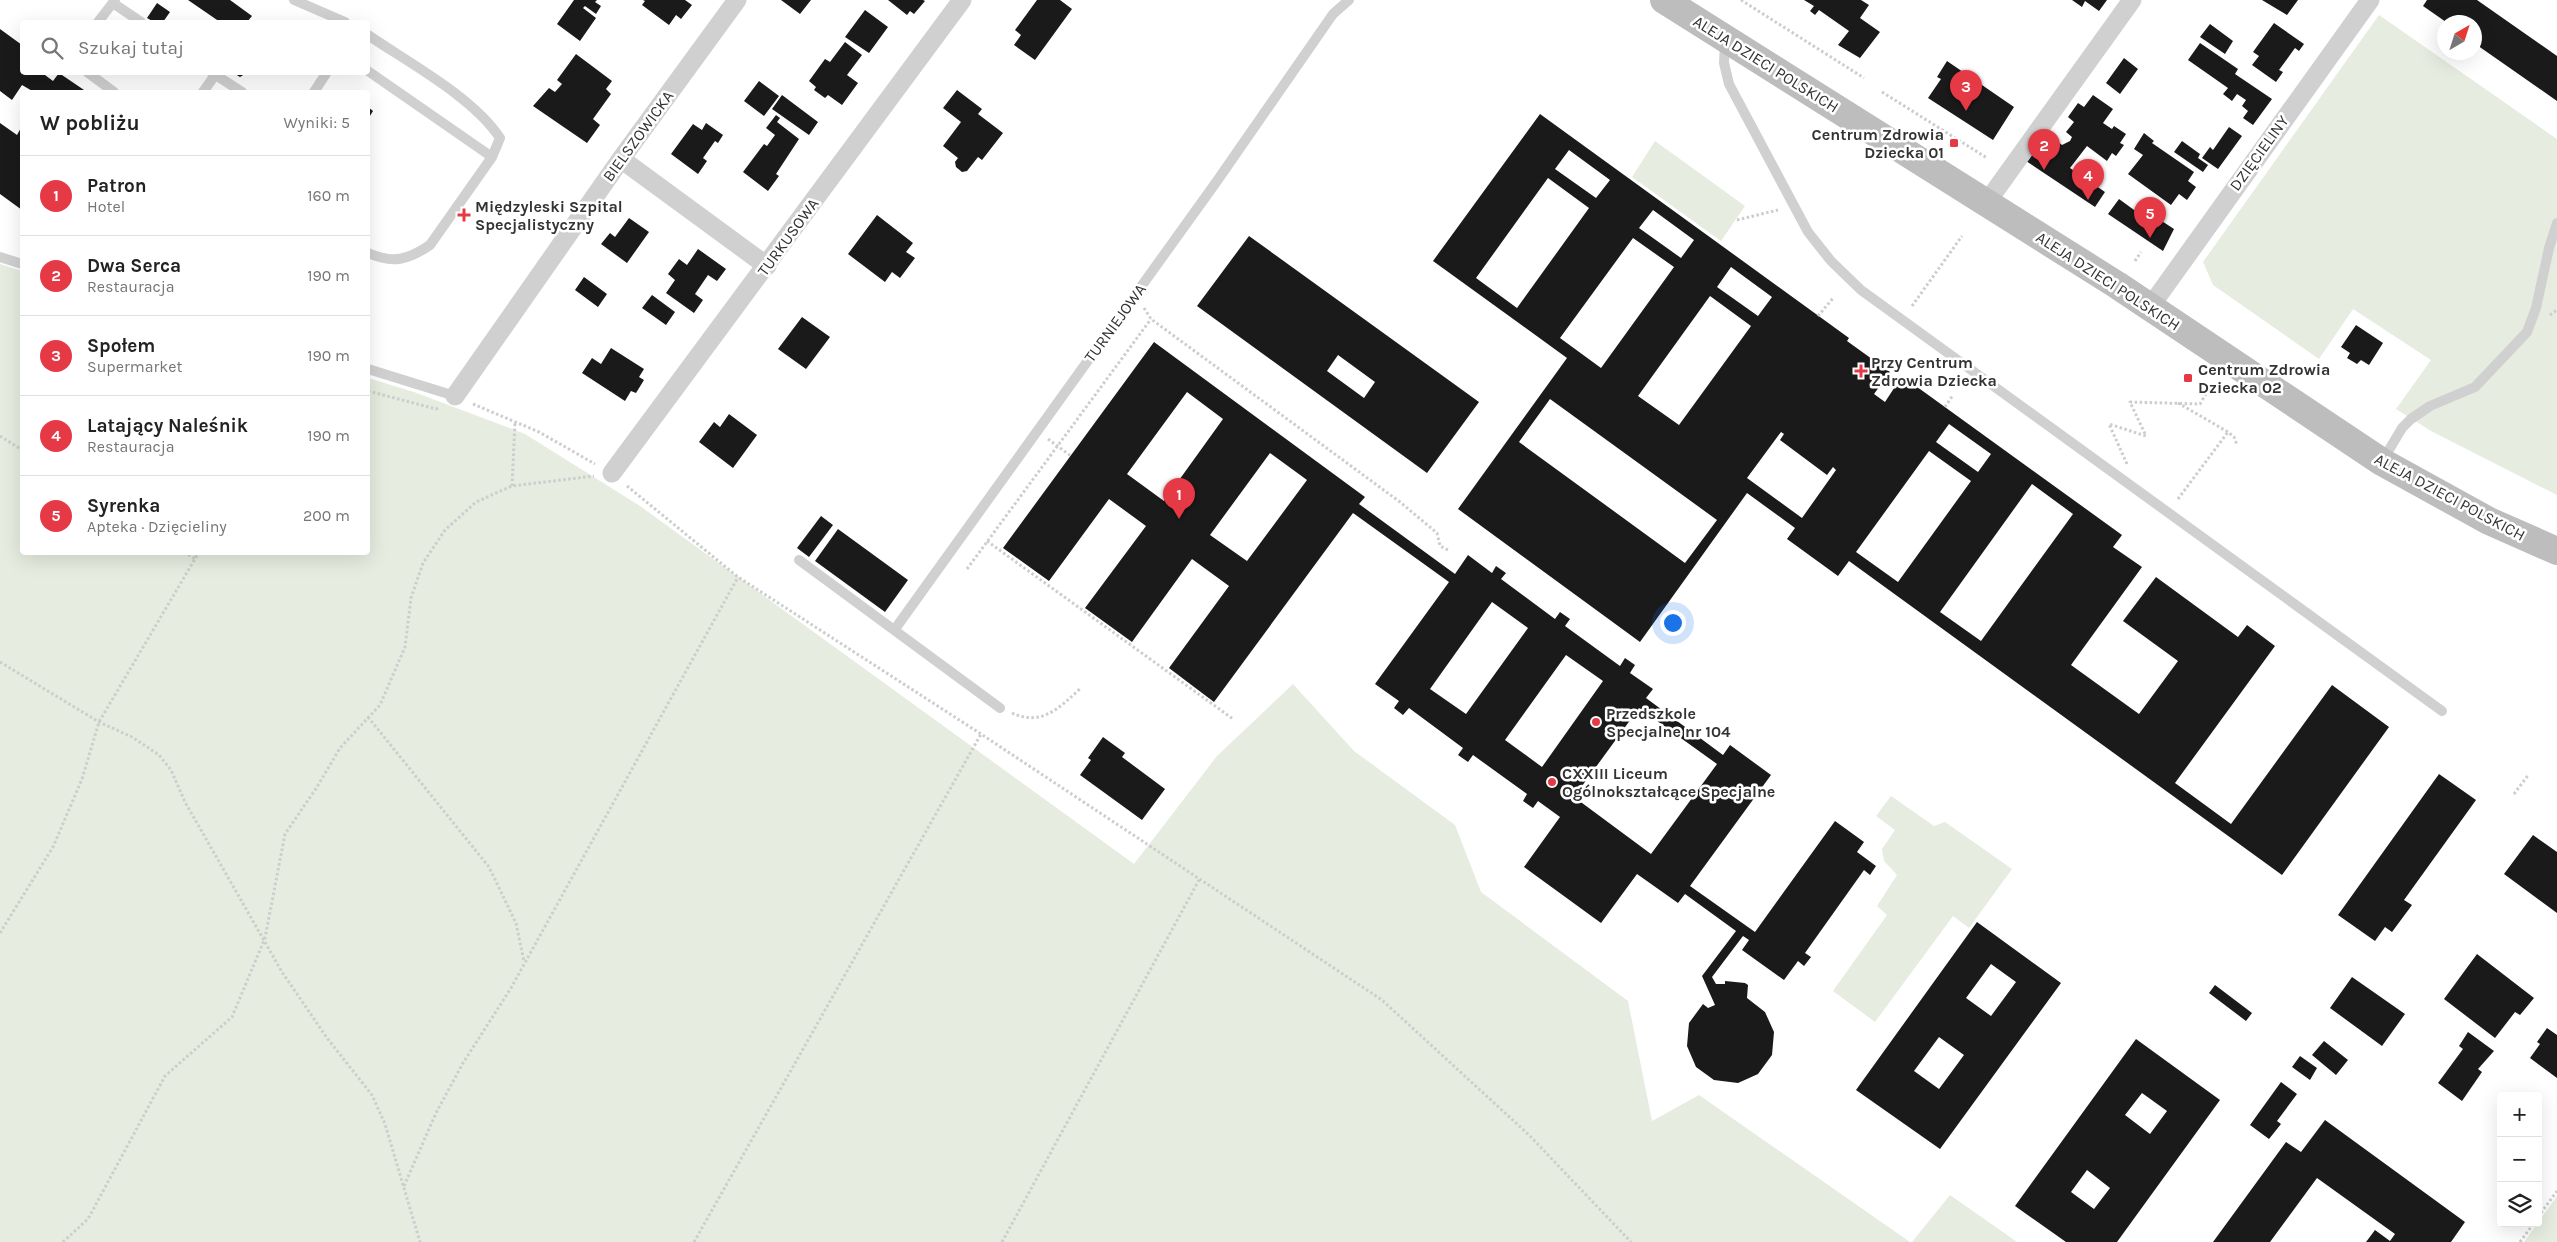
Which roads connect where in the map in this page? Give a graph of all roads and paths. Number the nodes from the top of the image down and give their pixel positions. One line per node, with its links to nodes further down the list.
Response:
1 (294, 0): 14 (lane)
2 (737, 0): 30 (street, BIELSZOWICKA)
3 (962, 0): 41 (street, TURKUSOWA)
4 (1337, 0): 11 (lane, TURNIEJOWA)
5 (1349, 0): 11 (lane, TURNIEJOWA)
6 (1740, 0): 22 (path)
7 (2132, 0): 31 (street)
8 (2370, 0): 45 (street, DZIĘCIELINY)
9 (114, 1): 12 (lane); 13 (lane)
10 (1667, 1): 16 (street, ALEJA DZIECI POLSKICH)
11 (1333, 14): 55 (lane, TURNIEJOWA)
12 (100, 20)
13 (138, 20)
14 (340, 20)
15 (370, 36): 28 (lane)
16 (1726, 39): 31 (street, ALEJA DZIECI POLSKICH); 80 (lane)
17 (370, 72): 28 (lane)
18 (91, 75): 23 (lane)
19 (212, 75): 24 (lane)
20 (215, 75): 25 (lane)
21 (326, 75): 26 (lane)
22 (1864, 78)
23 (111, 90)
24 (204, 90)
25 (239, 90)
26 (315, 90)
27 (1882, 92): 29 (path)
28 (492, 157): 37 (lane)
29 (1987, 158)
30 (621, 159): 41 (street); 51 (street, BIELSZOWICKA)
31 (1987, 202): 45 (street, ALEJA DZIECI POLSKICH)
32 (1778, 210): 33 (path)
33 (1737, 220)
34 (2557, 223): 62 (lane)
35 (1962, 236): 44 (path)
36 (2141, 252): 39 (path)
37 (370, 253)
38 (0, 257): 40 (lane)
39 (2135, 260)
40 (20, 263)
41 (767, 266): 64 (street, TURKUSOWA)
42 (1834, 297): 46 (path)
43 (1139, 302): 47 (path)
44 (1912, 306)
45 (2150, 308): 62 (street, ALEJA DZIECI POLSKICH)
46 (1818, 316)
47 (1152, 319): 59 (path); 69 (path)
48 (370, 370): 51 (lane)
49 (2210, 387): 52 (path)
50 (1953, 395): 53 (path)
51 (455, 396): 54 (path)
52 (2178, 403): 56 (path); 63 (path)
53 (1945, 407)
54 (516, 422): 64 (path); 65 (path)
55 (1038, 431): 59 (path); 76 (lane, TURNIEJOWA)
56 (2228, 432): 58 (path); 66 (path)
57 (0, 436): 60 (path)
58 (2237, 445)
59 (1058, 446): 61 (path); 67 (path)
60 (20, 449)
61 (1071, 456)
62 (2382, 462): 68 (street, ALEJA DZIECI POLSKICH)
63 (2127, 464)
64 (612, 473): 65 (path); 75 (path)
65 (512, 486): 81 (path)
66 (2178, 499)
67 (987, 541): 74 (path); 82 (path)
68 (2554, 546)
69 (1448, 550)
70 (189, 555): 72 (path)
71 (197, 555): 72 (path)
72 (195, 559): 83 (path)
73 (798, 560): 76 (lane)
74 (967, 569)
75 (738, 577): 84 (path); 90 (path)
76 (894, 629): 79 (lane)
77 (0, 662): 83 (path)
78 (1081, 688): 79 (path)
79 (1000, 708)
80 (2442, 710)
81 (368, 717): 89 (path); 90 (path)
82 (1233, 719)
83 (99, 722): 88 (path); 89 (path)
84 (981, 734): 87 (path); 97 (path)
85 (2529, 774): 86 (path)
86 (2514, 794)
87 (1199, 880): 98 (path); 99 (path)
88 (0, 933)
89 (265, 938): 91 (path); 95 (path)
90 (525, 963): 91 (path)
91 (404, 1187): 96 (path)
92 (2557, 1192): 93 (path)
93 (2542, 1212)
94 (2531, 1227): 100 (path)
95 (63, 1242)
96 (420, 1242)
97 (694, 1242)
98 (1002, 1242)
99 (1631, 1242)
100 (2520, 1242)

